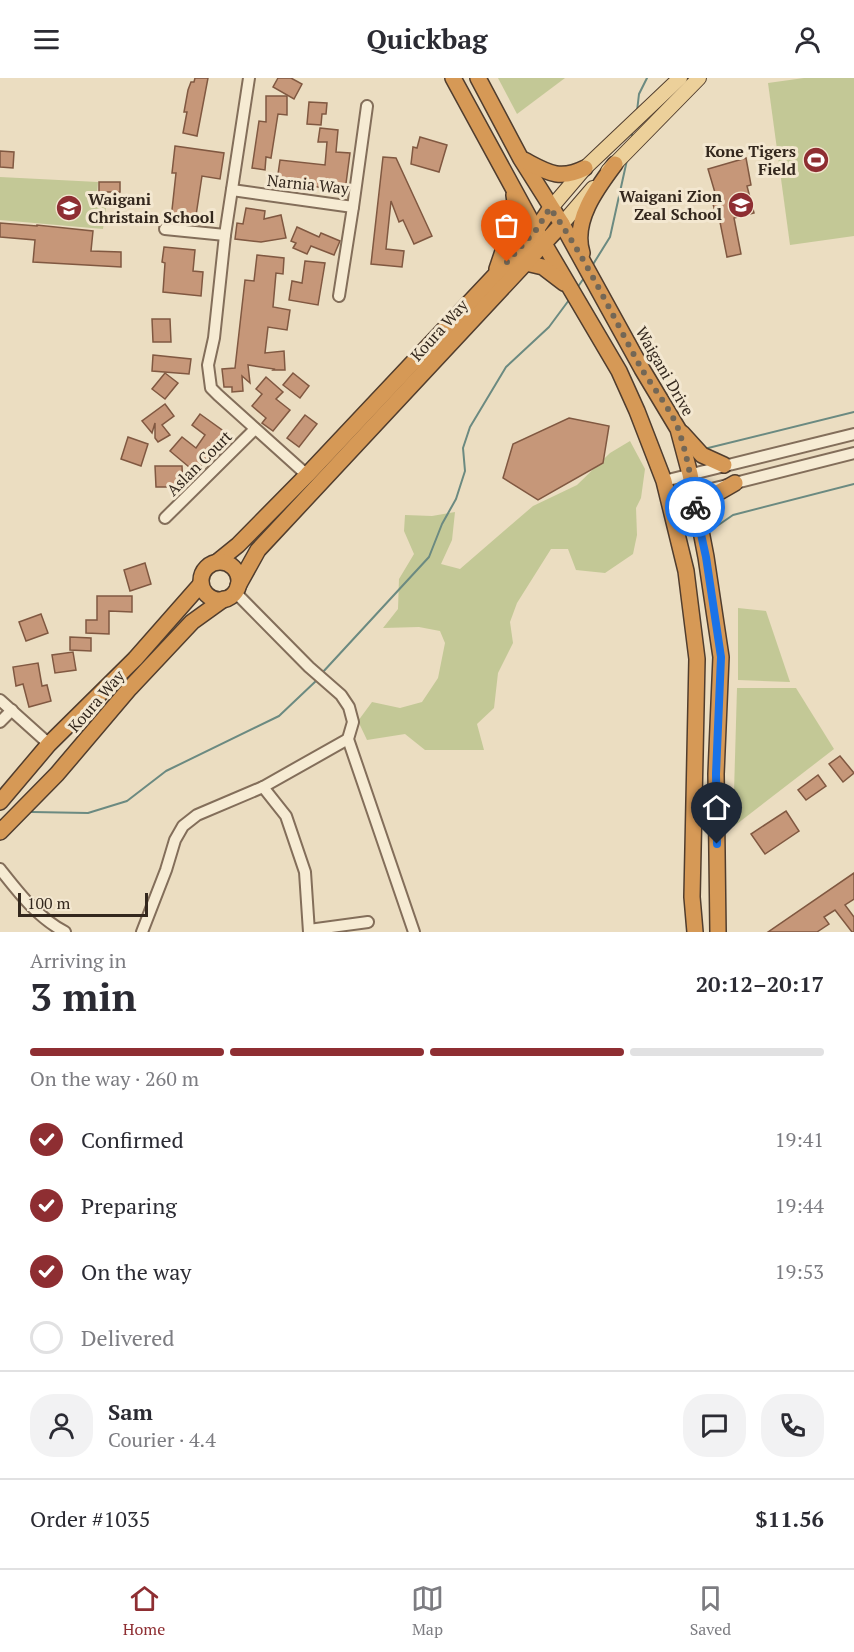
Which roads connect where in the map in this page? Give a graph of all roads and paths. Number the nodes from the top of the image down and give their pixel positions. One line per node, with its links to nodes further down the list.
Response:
1 (249, 78): 11 (street)
2 (453, 78): 10 (highway)
3 (477, 78): 7 (highway, Waigani Drive)
4 (680, 78): 9 (main road, Koura Way)
5 (699, 78): 8 (main road, Koura Way)
6 (367, 106): 12 (street, Narnia Way)
7 (521, 159): 9 (highway); 13 (highway, Waigani Drive)
8 (615, 164): 14 (main road, Koura Way); 20 (highway)
9 (585, 168): 13 (main road, Koura Way)
10 (512, 184): 17 (highway); 19 (highway)
11 (232, 190): 12 (street, Narnia Way); 16 (street)
12 (353, 207): 22 (street)
13 (550, 208): 14 (highway, Waigani Drive); 17 (highway, Koura Way)
14 (561, 224): 17 (highway, Koura Way); 20 (highway, Waigani Drive)
15 (165, 229): 16 (street)
16 (225, 236): 23 (street)
17 (541, 236): 18 (highway, Koura Way); 19 (highway, Koura Way); 21 (highway)
18 (526, 263): 21 (highway); 37 (highway, Koura Way)
19 (496, 272): 29 (highway, Koura Way)
20 (593, 278): 24 (highway, Waigani Drive)
21 (571, 288): 30 (highway)
22 (339, 296)
23 (255, 429): 29 (street); 34 (street, Aslan Court)
24 (678, 429): 27 (highway); 28 (highway, Waigani Drive)
25 (854, 434): 27 (street)
26 (854, 453): 31 (street)
27 (724, 465): 28 (street)
28 (690, 474): 30 (street); 32 (highway, Waigani Drive)
29 (307, 475): 35 (highway, Koura Way)
30 (664, 482): 33 (highway)
31 (735, 483): 32 (highway)
32 (694, 499): 33 (street); 43 (highway, Waigani Drive)
33 (668, 500): 47 (highway)
34 (165, 518)
35 (217, 562): 36 (highway); 37 (highway)
36 (201, 584): 37 (highway); 42 (highway, Koura Way)
37 (232, 593): 41 (street); 46 (highway, Koura Way)
38 (0, 700): 39 (street)
39 (12, 710): 40 (street); 42 (street)
40 (0, 723)
41 (348, 739): 44 (street); 53 (street)
42 (49, 744): 45 (highway, Koura Way)
43 (716, 774): 47 (highway); 55 (highway, Waigani Drive)
44 (263, 787): 50 (street); 52 (street)
45 (0, 802)
46 (0, 832)
47 (694, 863): 54 (highway)
48 (0, 869): 51 (street)
49 (368, 922): 50 (street)
50 (309, 931)
51 (65, 932)
52 (142, 932)
53 (414, 932)
54 (695, 932)
55 (718, 932)

